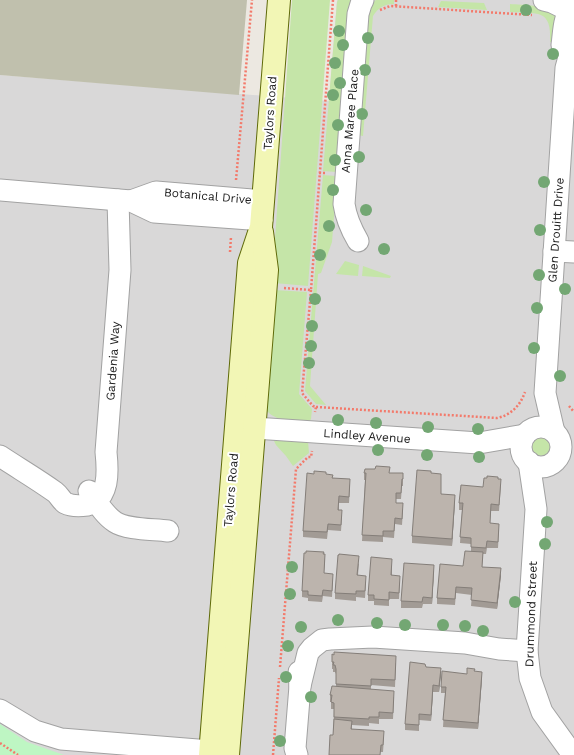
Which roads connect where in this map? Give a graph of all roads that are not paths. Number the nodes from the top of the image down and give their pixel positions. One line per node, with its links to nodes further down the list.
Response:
1 (279, 0): 7 (street, Taylors Road)
2 (371, 6): 8 (street, Anna Maree Place)
3 (541, 8): 4 (street)
4 (573, 14): 9 (street, Glen Drouitt Drive)
5 (0, 190): 6 (street, Botanical Drive)
6 (125, 201): 7 (street, Botanical Drive); 18 (street, Gardenia Way)
7 (262, 216): 11 (street, Taylors Road); 11 (street, Taylors Road)
8 (358, 241)
9 (564, 246): 10 (street, Glen Drouitt Drive)
10 (545, 393): 12 (street, Glen Drouitt Drive); 13 (street, Glen Drouitt Drive)
11 (245, 427): 14 (street, Lindley Avenue); 24 (street, Taylors Road)
12 (528, 433): 13 (street); 14 (street, Lindley Avenue); 16 (street)
13 (561, 435): 17 (street)
14 (479, 443): 16 (street, Lindley Avenue)
15 (0, 456): 18 (street)
16 (526, 459): 17 (street); 19 (street, Drummond Street)
17 (560, 460): 19 (street, Drummond Street)
18 (92, 495): 20 (street)
19 (536, 510): 21 (street, Drummond Street)
20 (168, 531)
21 (528, 646): 23 (street); 25 (street, Drummond Street)
22 (0, 710): 24 (street)
23 (295, 753)
24 (216, 754)
25 (573, 755)

